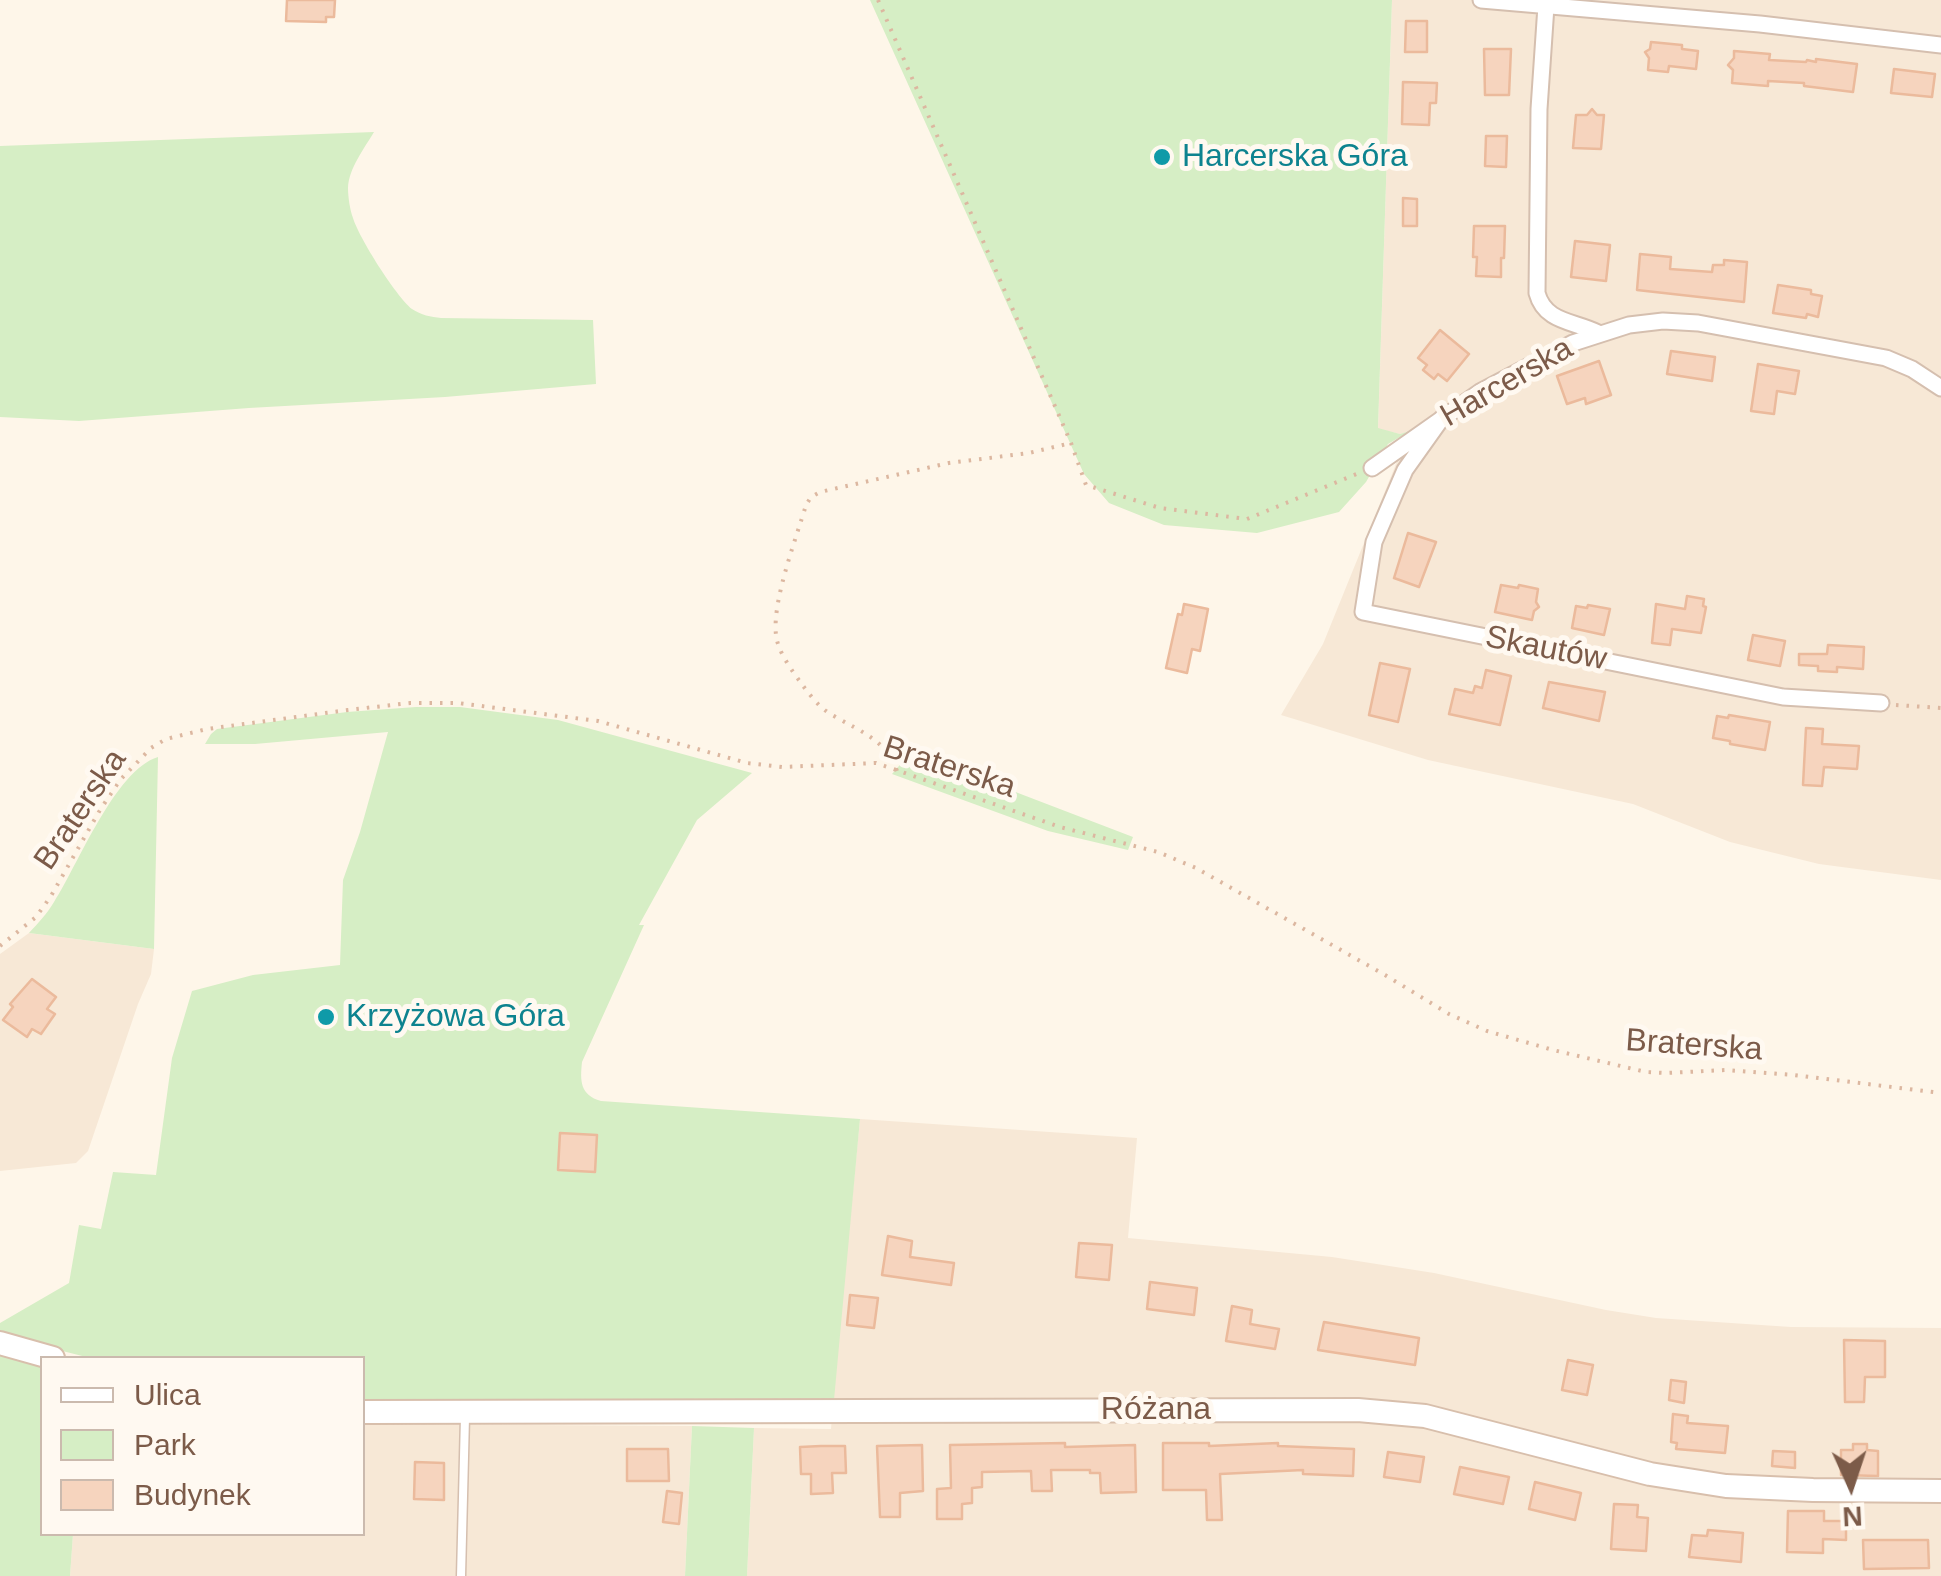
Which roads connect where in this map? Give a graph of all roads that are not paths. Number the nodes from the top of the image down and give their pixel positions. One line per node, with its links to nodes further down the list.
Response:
1 (1481, 0): 2 (street)
2 (1546, 6): 3 (street); 4 (street)
3 (1941, 46)
4 (1598, 333): 5 (street, Harcerska); 6 (street, Harcerska)
5 (1941, 388)
6 (1442, 418): 7 (street, Harcerska); 8 (street, Skautów)
7 (1372, 468)
8 (1881, 704)
9 (0, 1343): 10 (street)
10 (47, 1356)
11 (365, 1412): 12 (street, Różana)
12 (466, 1412): 13 (street, Różana); 14 (lane)
13 (1941, 1491)
14 (460, 1576)

